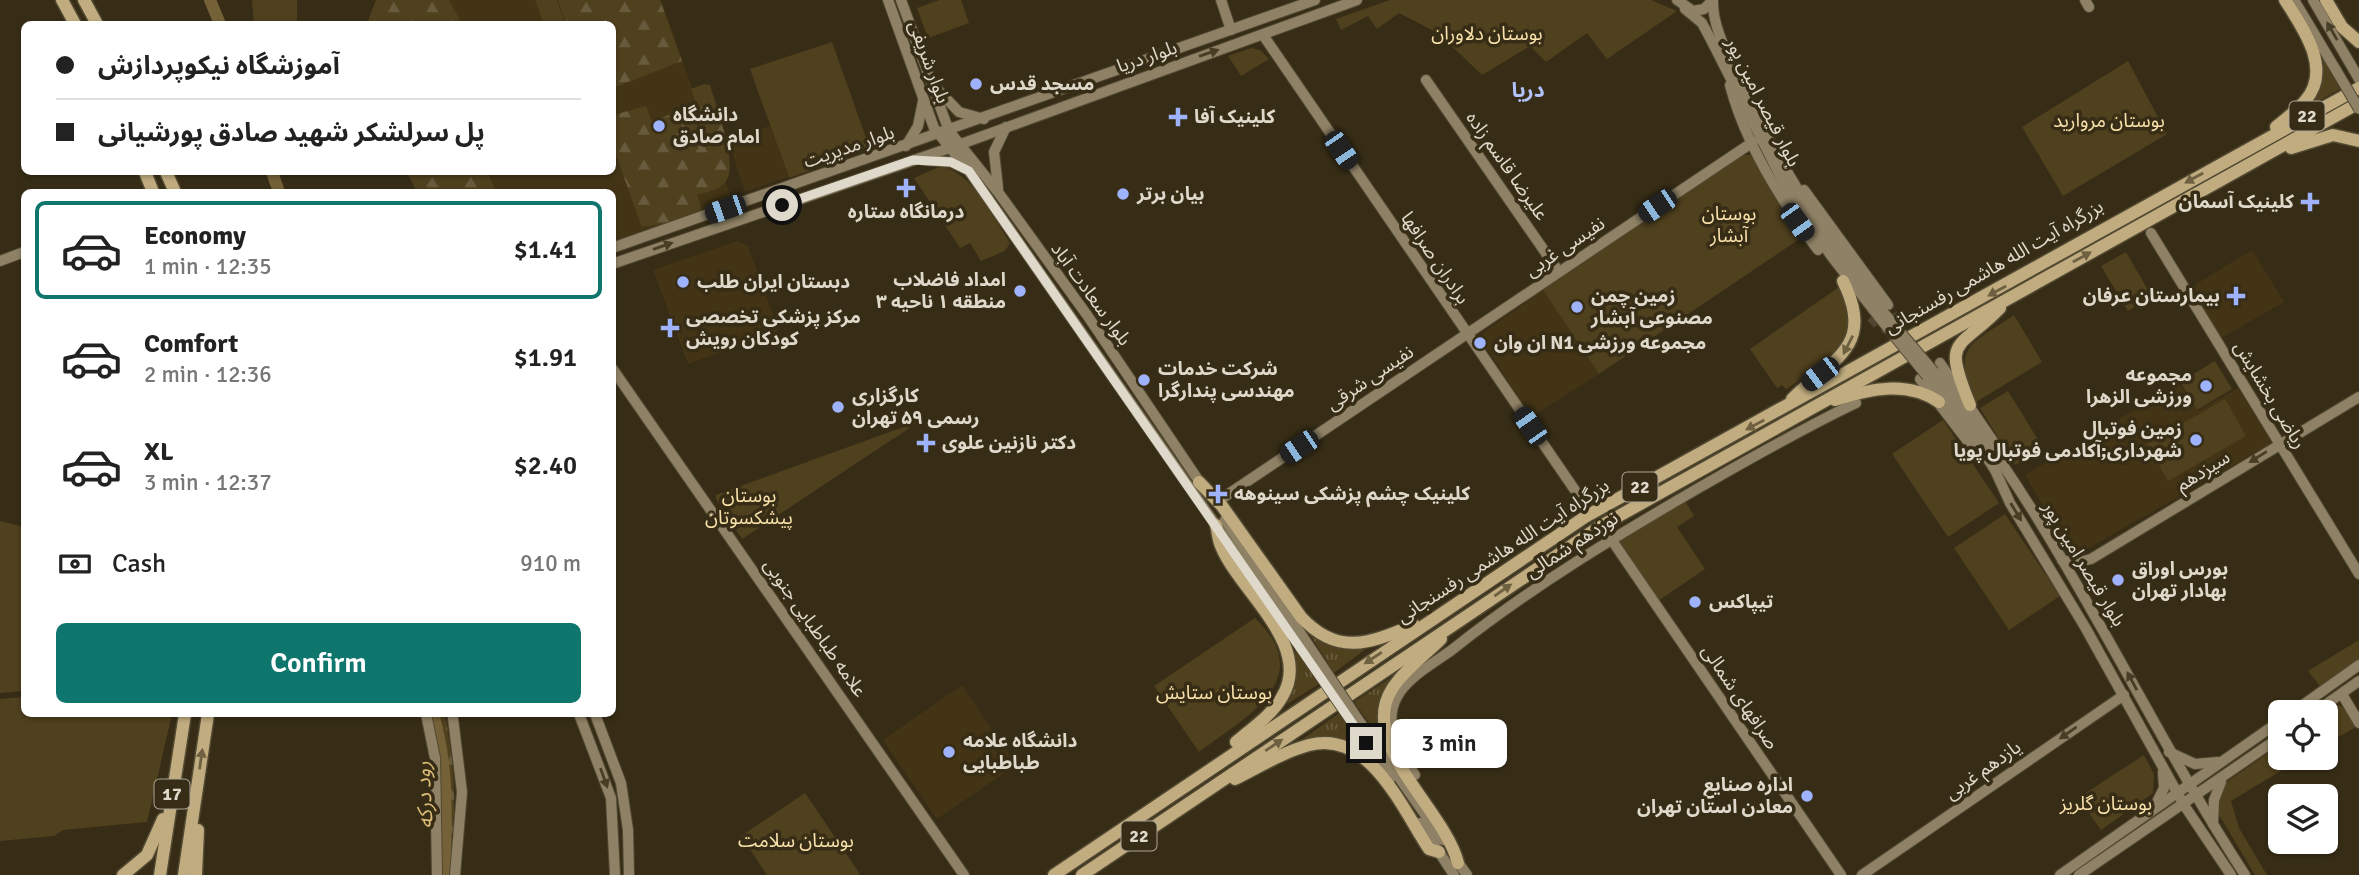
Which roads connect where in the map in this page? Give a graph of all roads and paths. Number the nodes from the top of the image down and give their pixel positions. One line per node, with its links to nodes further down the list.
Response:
1 (62, 0): 16 (highway)
2 (84, 0): 17 (highway)
3 (888, 0): 27 (main road, بلوار شریفی)
4 (901, 0): 25 (main road, بلوار شریفی)
5 (1221, 0): 19 (main road)
6 (1315, 0): 19 (main road, بلوار دریا)
7 (1357, 0): 20 (main road, بلوار دریا)
8 (1676, 0): 14 (main road, بلوار قیصر امین پور)
9 (1713, 0): 14 (main road); 15 (main road, بلوار قیصر امین پور)
10 (2286, 0): 39 (highway)
11 (2294, 0): 30 (main road, bridge)
12 (2313, 0): 23 (main road, one-way to 12)
13 (2326, 0): 21 (highway)
14 (1685, 9): 18 (main road, بلوار قیصر امین پور)
15 (1713, 17): 18 (main road); 22 (main road, بلوار قیصر امین پور)
16 (73, 21)
17 (95, 21)
18 (1702, 23): 22 (main road, بلوار قیصر امین پور)
19 (1231, 30): 28 (main road, بلوار دریا)
20 (1263, 35): 31 (main road, بلوار دریا, one-way to 20); 61 (main road, برادران صرافها)
21 (2359, 42)
22 (1730, 69): 37 (main road); 60 (main road, بلوار قیصر امین پور); 60 (main road)
23 (2359, 79)
24 (1426, 80): 55 (main road, علیرضا قاسم زاده)
25 (931, 83): 32 (main road); 34 (main road, بلوار شریفی)
26 (2359, 88): 39 (highway, بزرگراه آیت الله هاشمی رفسنجانی / 22)
27 (923, 97): 35 (main road, بلوار شریفی); 40 (main road)
28 (1032, 102): 31 (main road); 32 (main road, بلوار دریا)
29 (2359, 103): 44 (highway, بزرگراه آیت الله هاشمی رفسنجانی / 22)
30 (2359, 109)
31 (1038, 115): 33 (main road, بلوار دریا)
32 (985, 119): 34 (main road, بلوار دریا)
33 (1006, 127): 38 (main road, بلوار دریا); 47 (main road)
34 (949, 131): 35 (main road, بلوار دریا); 38 (main road, بلوار سعادت آباد)
35 (938, 135): 40 (main road, بلوار مدیریت); 41 (main road, بلوار سعادت آباد)
36 (2359, 141): 44 (highway)
37 (1753, 142): 55 (main road, نفیسی غربی); 56 (main road)
38 (961, 144): 41 (main road, بلوار دریا); 47 (main road, بلوار سعادت آباد)
39 (2254, 145): 71 (highway, بزرگراه آیت الله هاشمی رفسنجانی / 22, one-way to 71)
40 (906, 146): 43 (main road, بلوار مدیریت)
41 (948, 148): 42 (main road, بلوار مدیریت); 45 (main road, بلوار سعادت آباد)
42 (913, 160): 45 (main road); 46 (main road, بلوار مدیریت)
43 (853, 164): 46 (main road); 48 (main road, بلوار مدیریت)
44 (2248, 165): 59 (highway, بزرگراه آیت الله هاشمی رفسنجانی / 22, one-way to 44)
45 (969, 171): 58 (main road, بلوار سعادت آباد)
46 (859, 178): 49 (main road, بلوار مدیریت)
47 (998, 192): 57 (main road, بلوار سعادت آباد)
48 (708, 215): 49 (main road); 51 (main road, بلوار مدیریت)
49 (713, 229): 54 (main road, بلوار مدیریت, one-way to 49)
50 (2151, 233): 72 (main road, ریاضی بخشایش)
51 (616, 247)
52 (21, 253): 53 (main road)
53 (0, 261)
54 (616, 263)
55 (1559, 272): 61 (main road, نفیسی غربی)
56 (1843, 281): 60 (main road); 71 (highway, one-way to 71)
57 (1063, 282): 58 (main road); 74 (main road, بلوار سعادت آباد)
58 (1052, 290): 78 (main road, بلوار سعادت آباد)
59 (2013, 296): 69 (highway); 70 (highway, بزرگراه آیت الله هاشمی رفسنجانی / 22)
60 (1880, 313): 63 (main road, bridge)
61 (1466, 335): 76 (main road, نفیسی شرقی); 77 (main road, برادران صرافها)
62 (616, 366): 66 (main road, علامه طباطبایی جنوبی)
63 (1930, 372): 68 (main road); 69 (main road); 73 (main road, بلوار قیصر امین پور); 75 (main road, بلوار قیصر امین پور)
64 (616, 373): 66 (main road, علامه طباطبایی جنوبی)
65 (2359, 397): 72 (main road, سیزدهم)
66 (637, 400): 134 (main road, علامه طباطبایی جنوبی)
67 (1856, 402): 79 (main road, نوزدهم شمالی)
68 (1940, 402): 70 (highway); 75 (main road)
69 (1970, 405): 73 (main road)
70 (1811, 407): 83 (highway, بزرگراه آیت الله هاشمی رفسنجانی / 22, one-way to 70)
71 (1779, 412): 82 (highway, بزرگراه آیت الله هاشمی رفسنجانی / 22, one-way to 82)
72 (2280, 444): 80 (main road, سیزدهم, one-way to 80); 81 (main road, ریاضی بخشایش)
73 (2011, 476): 80 (main road, بلوار قیصر امین پور)
74 (1199, 482): 82 (highway); 84 (main road, بلوار سعادت آباد)
75 (2002, 485): 88 (main road, بلوار قیصر امین پور, one-way to 88)
76 (1224, 497)
77 (1581, 499)
78 (1216, 525): 84 (main road, بلوار سعادت آباد); 108 (highway)
79 (1608, 540): 109 (main road, نوزدهم شمالی); 138 (main road, صرافهای شمالی); 139 (main road, صرافهای شمالی)
80 (2062, 560): 97 (main road, بلوار قیصر امین پور, one-way to 80)
81 (2359, 574)
82 (1443, 612): 108 (highway, بزرگراه آیت الله هاشمی رفسنجانی / 22, one-way to 108)
83 (1465, 616): 114 (highway, بزرگراه آیت الله هاشمی رفسنجانی / 22, one-way to 83); 125 (highway)
84 (1306, 648): 98 (main road, bridge)
85 (2359, 666): 89 (main road)
86 (2359, 681): 87 (main road)
87 (2342, 694): 90 (main road); 99 (main road)
88 (2124, 695): 100 (main road, بلوار قیصر امین پور); 140 (main road, یازدهم غربی, one-way to 140)
89 (2310, 700)
90 (2333, 700)
91 (185, 717): 116 (highway, 17)
92 (208, 717): 112 (highway, 17, one-way to 92)
93 (427, 717): 130 (main road)
94 (580, 717): 132 (main road, one-way to 132)
95 (596, 717): 133 (main road)
96 (453, 718): 131 (main road)
97 (2152, 718): 100 (main road); 104 (main road, بلوار قیصر امین پور)
98 (1354, 719): 124 (main road); 125 (main road)
99 (2359, 723)
100 (2140, 724): 106 (main road, بلوار قیصر امین پور)
101 (2268, 729): 102 (main road)
102 (2247, 744): 105 (main road); 107 (main road)
103 (2268, 746): 105 (main road)
104 (2169, 751): 107 (main road); 111 (main road, بلوار قیصر امین پور)
105 (2255, 756): 110 (main road)
106 (2160, 761): 113 (main road, بلوار قیصر امین پور); 118 (main road)
107 (2222, 761): 111 (main road)
108 (1204, 772): 135 (highway, بزرگراه آیت الله هاشمی رفسنجانی / 22)
109 (1415, 775)
110 (2228, 775): 115 (main road); 120 (main road)
111 (2187, 784): 113 (main road); 115 (main road, بلوار قیصر امین پور)
112 (197, 790): 128 (highway, 17); 129 (highway)
113 (2176, 792): 117 (main road, بلوار قیصر امین پور); 118 (main road)
114 (1197, 797): 124 (highway); 136 (highway, بزرگراه آیت الله هاشمی رفسنجانی / 22)
115 (2195, 798): 117 (main road); 120 (main road, بلوار قیصر امین پور)
116 (171, 799): 126 (highway); 127 (highway, 17)
117 (2183, 805): 119 (main road); 121 (main road, بلوار قیصر امین پور)
118 (2149, 811): 122 (main road)
119 (2158, 821): 121 (main road); 123 (main road)
120 (2213, 825): 144 (main road, بلوار قیصر امین پور)
121 (2201, 831): 143 (main road, بلوار قیصر امین پور)
122 (2121, 832): 123 (main road); 141 (main road)
123 (2128, 842): 142 (main road)
124 (1439, 852): 125 (main road)
125 (1456, 869): 137 (main road)
126 (123, 875)
127 (160, 875)
128 (184, 875)
129 (196, 875)
130 (437, 875)
131 (455, 875)
132 (615, 875)
133 (629, 875)
134 (964, 875)
135 (1054, 875)
136 (1082, 875)
137 (1467, 875)
138 (1834, 875)
139 (1842, 875)
140 (1862, 875)
141 (2060, 875)
142 (2079, 875)
143 (2231, 875)
144 (2245, 875)

